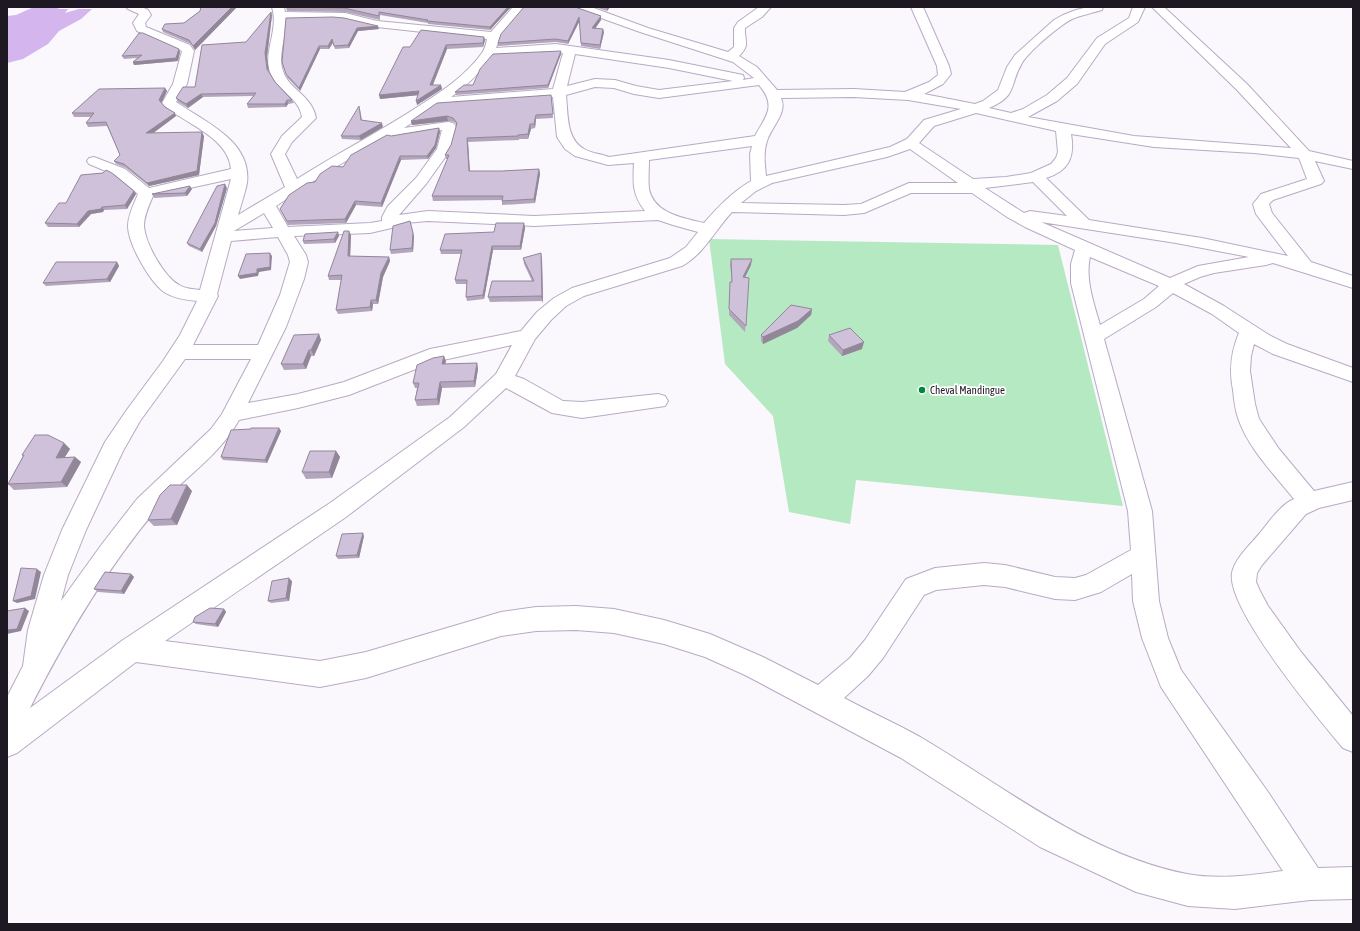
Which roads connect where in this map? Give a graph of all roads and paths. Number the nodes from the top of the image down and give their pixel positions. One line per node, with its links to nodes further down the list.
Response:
1 (132, 7): 28 (street)
2 (520, 7): 10 (street)
3 (580, 7): 13 (street)
4 (765, 7): 13 (street)
5 (917, 7): 16 (street)
6 (1139, 7): 19 (street)
7 (1158, 7): 24 (street)
8 (1098, 8): 18 (street)
9 (279, 12): 10 (street); 32 (street)
10 (494, 36): 12 (street)
11 (570, 50): 12 (street); 14 (street); 15 (street)
12 (489, 52): 17 (street)
13 (730, 57): 14 (street)
14 (765, 86): 15 (street); 16 (street); 22 (street)
15 (559, 93): 17 (street); 25 (street)
16 (906, 96): 18 (street)
17 (436, 102): 21 (street)
18 (976, 108): 19 (street); 23 (street)
19 (1014, 117): 20 (street)
20 (1063, 127): 24 (street); 29 (street)
21 (378, 136): 32 (street); 39 (street)
22 (760, 140): 25 (street); 30 (street)
23 (910, 143): 30 (street); 31 (street)
24 (1305, 155): 27 (street); 46 (street)
25 (642, 157): 37 (street)
26 (94, 161): 33 (street)
27 (1353, 165)
28 (240, 172): 33 (street); 42 (street)
29 (1036, 177): 31 (street); 38 (street)
30 (759, 183): 35 (street)
31 (973, 186): 35 (street); 36 (street)
32 (293, 188): 34 (street)
33 (146, 193): 49 (street)
34 (267, 205): 41 (street); 42 (street)
35 (727, 207): 40 (street)
36 (1013, 214): 38 (street); 43 (street)
37 (659, 215): 39 (street); 40 (street)
38 (1082, 223): 44 (street); 45 (street)
39 (390, 224): 41 (street)
40 (708, 229): 51 (street)
41 (284, 232): 42 (street); 54 (street)
42 (226, 233): 49 (street)
43 (1084, 248): 45 (street); 52 (street)
44 (1277, 258): 46 (street); 48 (street)
45 (1125, 265): 48 (street)
46 (1305, 266): 47 (street)
47 (1353, 282)
48 (1171, 285): 50 (street); 52 (street)
49 (209, 296): 53 (street)
50 (1249, 331): 55 (street); 60 (street)
51 (527, 336): 56 (street); 58 (street)
52 (1094, 336): 61 (street)
53 (179, 352): 54 (street); 63 (street)
54 (265, 352): 58 (street)
55 (1353, 375)
56 (503, 378): 57 (street); 62 (street)
57 (658, 401)
58 (232, 414): 63 (street)
59 (1353, 491): 60 (street)
60 (1309, 501): 67 (street)
61 (1142, 556): 65 (street); 70 (street)
62 (132, 649): 65 (street); 68 (street)
63 (36, 669): 64 (street)
64 (14, 695): 66 (street)
65 (821, 701): 70 (street)
66 (7, 727)
67 (1353, 738)
68 (7, 743)
69 (1353, 883): 70 (street)
70 (1310, 884)

